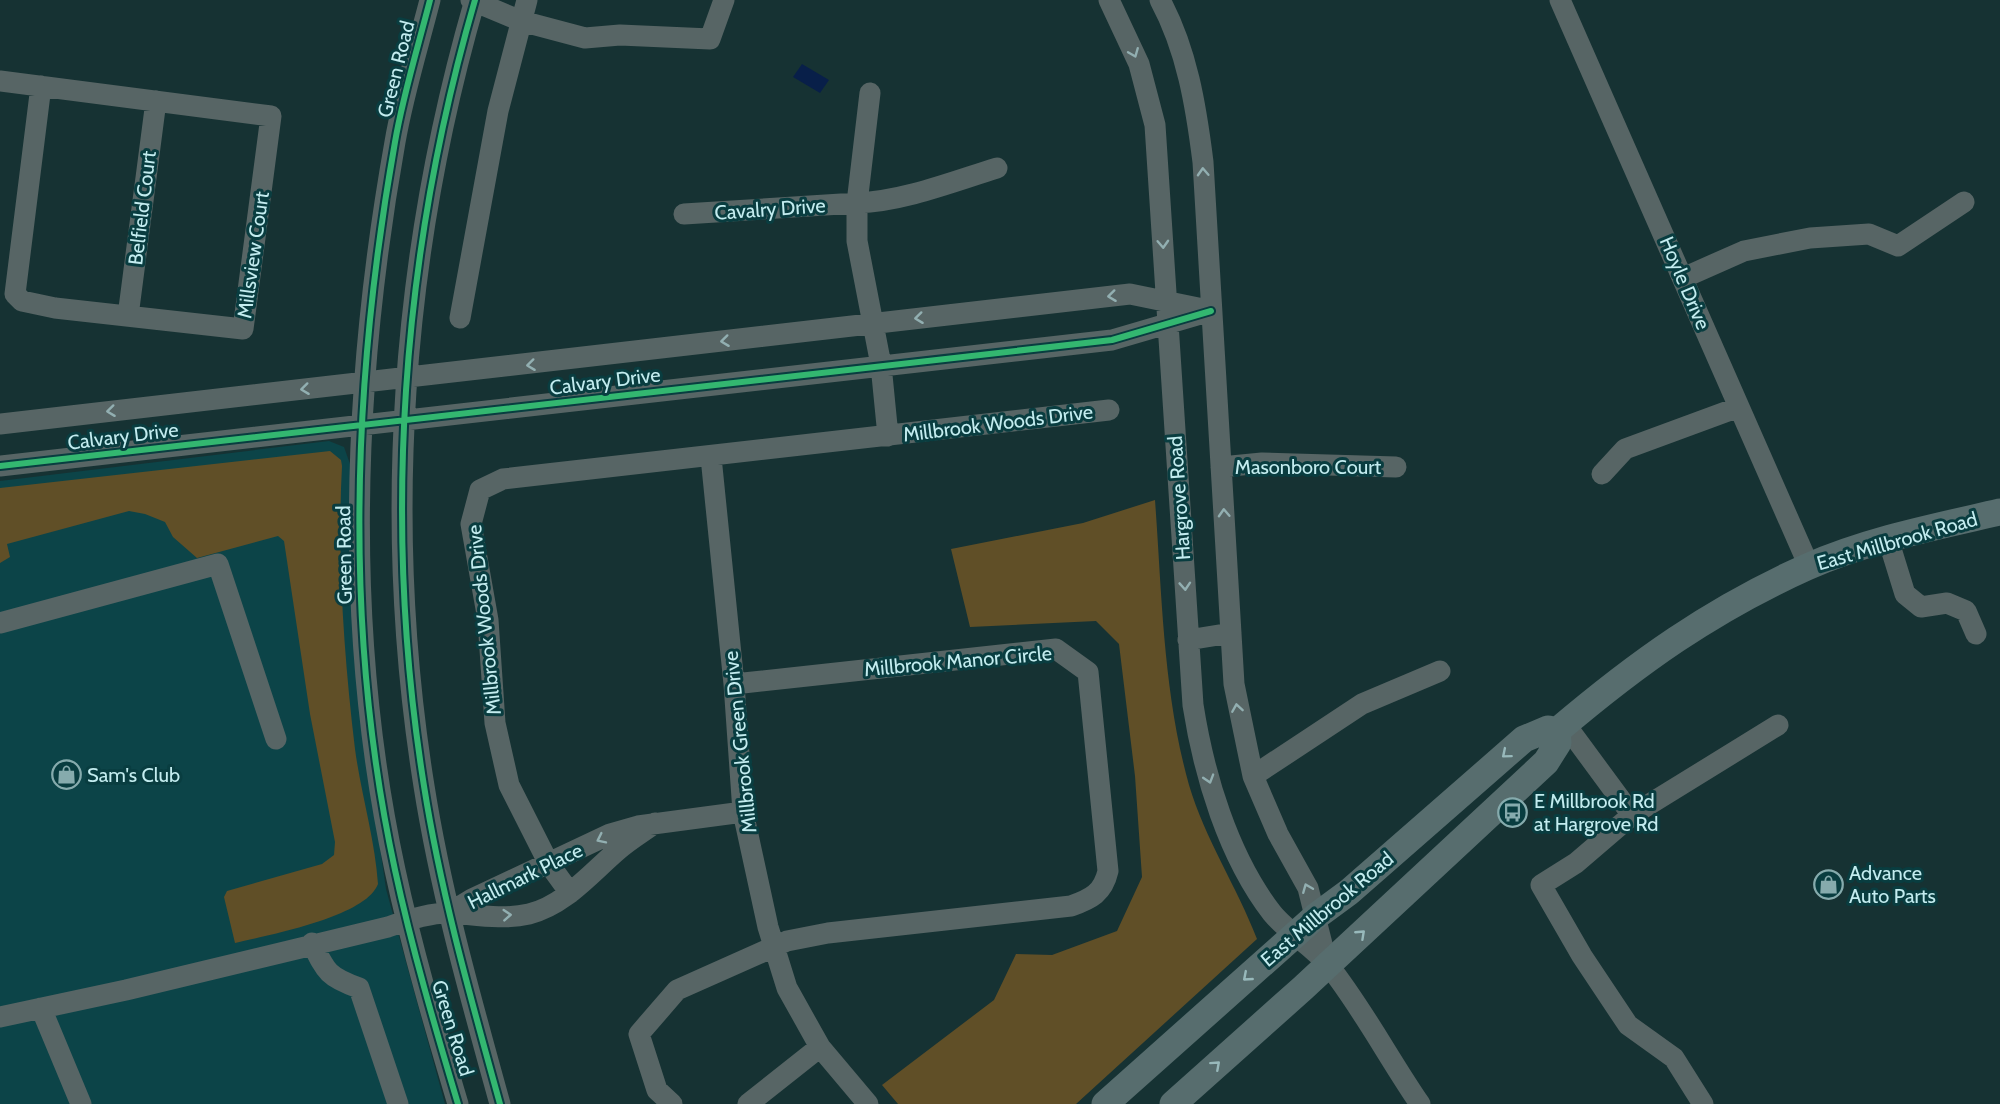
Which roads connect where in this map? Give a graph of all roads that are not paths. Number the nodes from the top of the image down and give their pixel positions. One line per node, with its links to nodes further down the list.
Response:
1 (430, 0): 26 (street, Green Road)
2 (473, 0): 8 (street); 25 (street, Green Road)
3 (527, 0): 8 (street)
4 (724, 0): 8 (street)
5 (1109, 0): 18 (street, Hargrove Road, one-way to 18)
6 (1160, 0): 19 (street, Hargrove Road, one-way to 6)
7 (1560, 0): 17 (street, Hoyle Drive)
8 (520, 21): 22 (street)
9 (0, 81): 10 (street, Millsview Court)
10 (41, 86): 12 (street, Millsview Court); 21 (street, Millsview Court)
11 (870, 93): 15 (street)
12 (156, 101): 21 (street, Belfield Court); 21 (street, Millsview Court)
13 (997, 168): 15 (street)
14 (1964, 202): 17 (street)
15 (857, 203): 16 (street, Cavalry Drive); 20 (street)
16 (684, 214)
17 (1683, 278): 27 (street, Hoyle Drive)
18 (1166, 301): 19 (street, Calvary Drive); 20 (street, Calvary Drive, one-way to 20); 23 (street, Hargrove Road)
19 (1211, 311): 23 (street, Calvary Drive); 35 (street, Hargrove Road)
20 (873, 314): 24 (street, Millbrook Woods Drive); 25 (street, Calvary Drive, one-way to 25)
21 (128, 316)
22 (460, 318)
23 (1167, 324): 24 (street, Calvary Drive); 44 (street, Hargrove Road, one-way to 44)
24 (881, 365): 29 (street, Calvary Drive); 32 (street, Millbrook Woods Drive)
25 (405, 378): 26 (street, Calvary Drive); 29 (street, Green Road)
26 (363, 383): 30 (street, Calvary Drive, one-way to 30); 31 (street, Green Road)
27 (1739, 407): 37 (street); 40 (street, Hoyle Drive)
28 (1109, 410): 32 (street, Millbrook Woods Drive)
29 (405, 421): 31 (street, Calvary Drive); 56 (street, Green Road)
30 (0, 424)
31 (361, 425): 34 (street, Calvary Drive); 58 (street, Green Road)
32 (888, 436): 33 (street, Millbrook Woods Drive)
33 (711, 457): 46 (street, Millbrook Green Drive); 54 (street, Millbrook Woods Drive)
34 (0, 466)
35 (1221, 467): 36 (street, Masonboro Court); 42 (street, Hargrove Road, one-way to 35)
36 (1396, 467)
37 (1602, 474)
38 (2000, 512): 39 (main road, East Millbrook Road)
39 (1888, 540): 40 (main road, East Millbrook Road); 43 (street)
40 (1809, 566): 48 (main road, East Millbrook Road)
41 (0, 623): 49 (street)
42 (1231, 633): 44 (street); 50 (street, Hargrove Road, one-way to 42)
43 (1976, 634)
44 (1188, 640): 59 (street, Hargrove Road, one-way to 59)
45 (1440, 672): 50 (street)
46 (735, 684): 51 (street, Millbrook Green Drive); 61 (street, Millbrook Manor Circle)
47 (1778, 725): 52 (street)
48 (1561, 728): 52 (street); 57 (main road, East Millbrook Road, one-way to 57); 62 (main road, East Millbrook Road, one-way to 48)
49 (276, 739)
50 (1253, 776): 57 (street, Hargrove Road, one-way to 50)
51 (743, 812): 53 (street, Hallmark Place); 61 (street, Millbrook Green Drive)
52 (1632, 815): 76 (street)
53 (656, 823): 54 (street, Hallmark Place, one-way to 54); 55 (street, Hallmark Place)
54 (549, 864): 55 (street, Millbrook Woods Drive); 56 (street, Hallmark Place)
55 (570, 893): 56 (street, Hallmark Place, one-way to 55)
56 (449, 913): 58 (street); 69 (street, Green Road)
57 (1315, 917): 59 (main road, East Millbrook Road); 62 (street, Hargrove Road)
58 (406, 920): 60 (street); 68 (street, Green Road)
59 (1295, 935): 62 (street, Hargrove Road); 73 (main road, East Millbrook Road, one-way to 73)
60 (312, 943): 63 (street); 67 (street)
61 (774, 946): 65 (street, Millbrook Green Drive); 70 (street)
62 (1328, 965): 74 (main road, East Millbrook Road, one-way to 62); 75 (street, Hargrove Road)
63 (41, 1008): 64 (street); 66 (street)
64 (0, 1017)
65 (820, 1047): 71 (street); 72 (street, Millbrook Green Drive)
66 (81, 1104)
67 (398, 1104)
68 (458, 1104)
69 (500, 1104)
70 (672, 1104)
71 (748, 1104)
72 (868, 1104)
73 (1105, 1104)
74 (1173, 1104)
75 (1420, 1104)
76 (1703, 1104)

